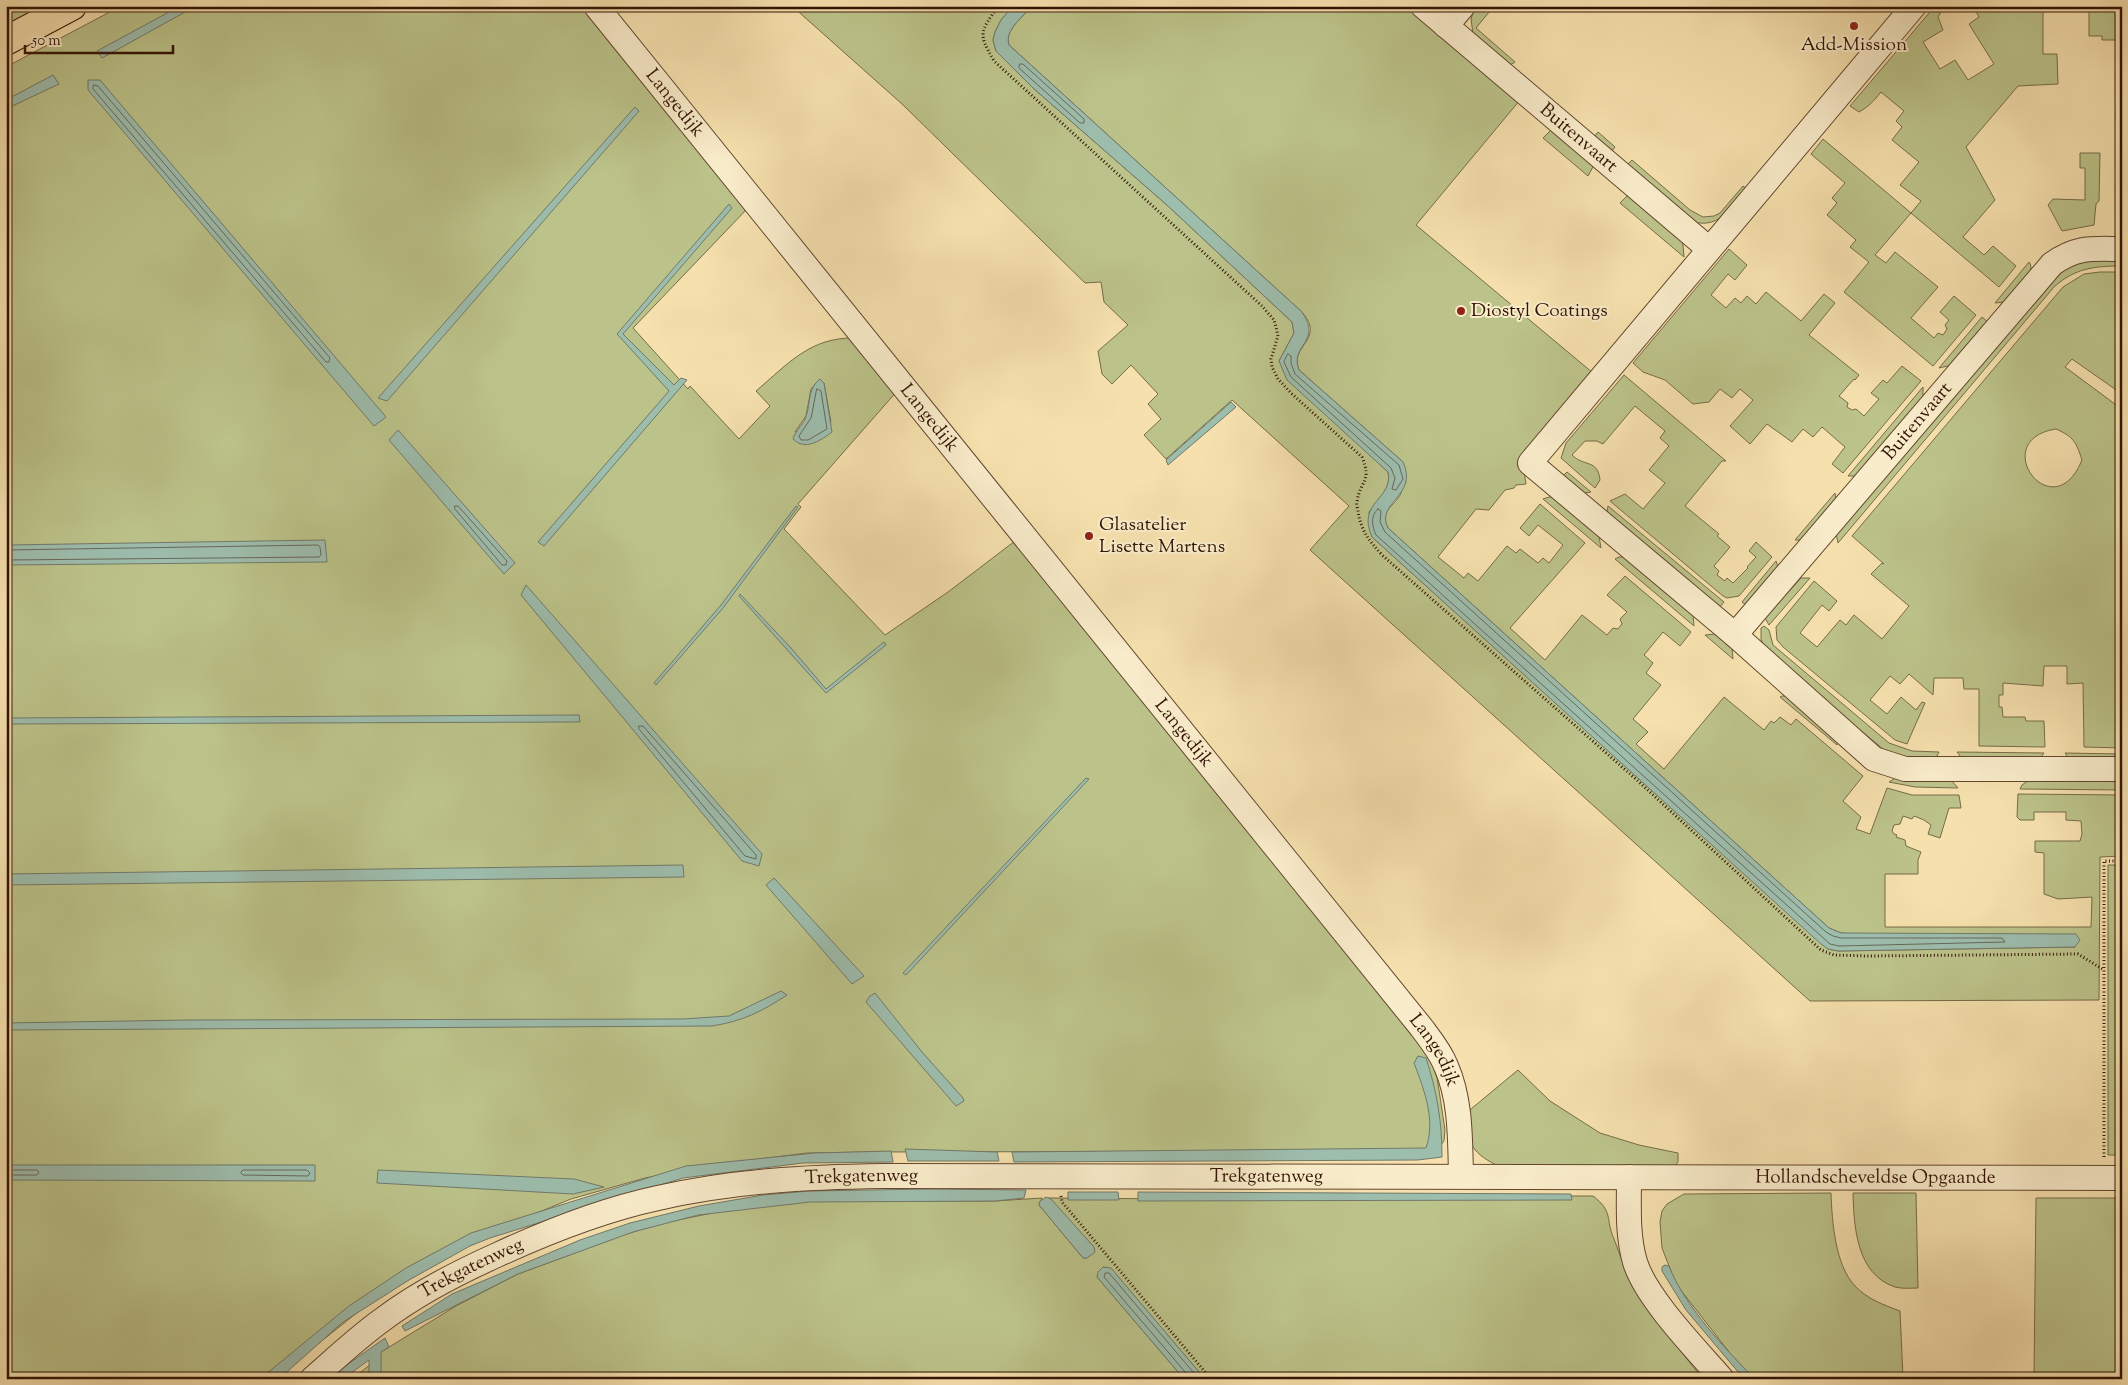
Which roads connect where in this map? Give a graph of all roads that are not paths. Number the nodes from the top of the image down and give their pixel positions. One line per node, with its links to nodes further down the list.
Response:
1 (72, 6): 7 (highway)
2 (596, 6): 12 (street, Langedijk)
3 (1423, 6): 6 (street, Buitenvaart)
4 (1463, 6): 6 (street)
5 (1914, 6): 8 (street)
6 (1446, 26): 8 (street, Buitenvaart)
7 (6, 41)
8 (1709, 249): 10 (street)
9 (2122, 249): 10 (street, Buitenvaart)
10 (1735, 635): 11 (street)
11 (2122, 769)
12 (1461, 1176): 13 (street); 15 (street, Trekgatenweg)
13 (1629, 1177): 14 (street, Hollandscheveldse Opgaande); 16 (street)
14 (2113, 1178)
15 (312, 1379)
16 (1722, 1379)

